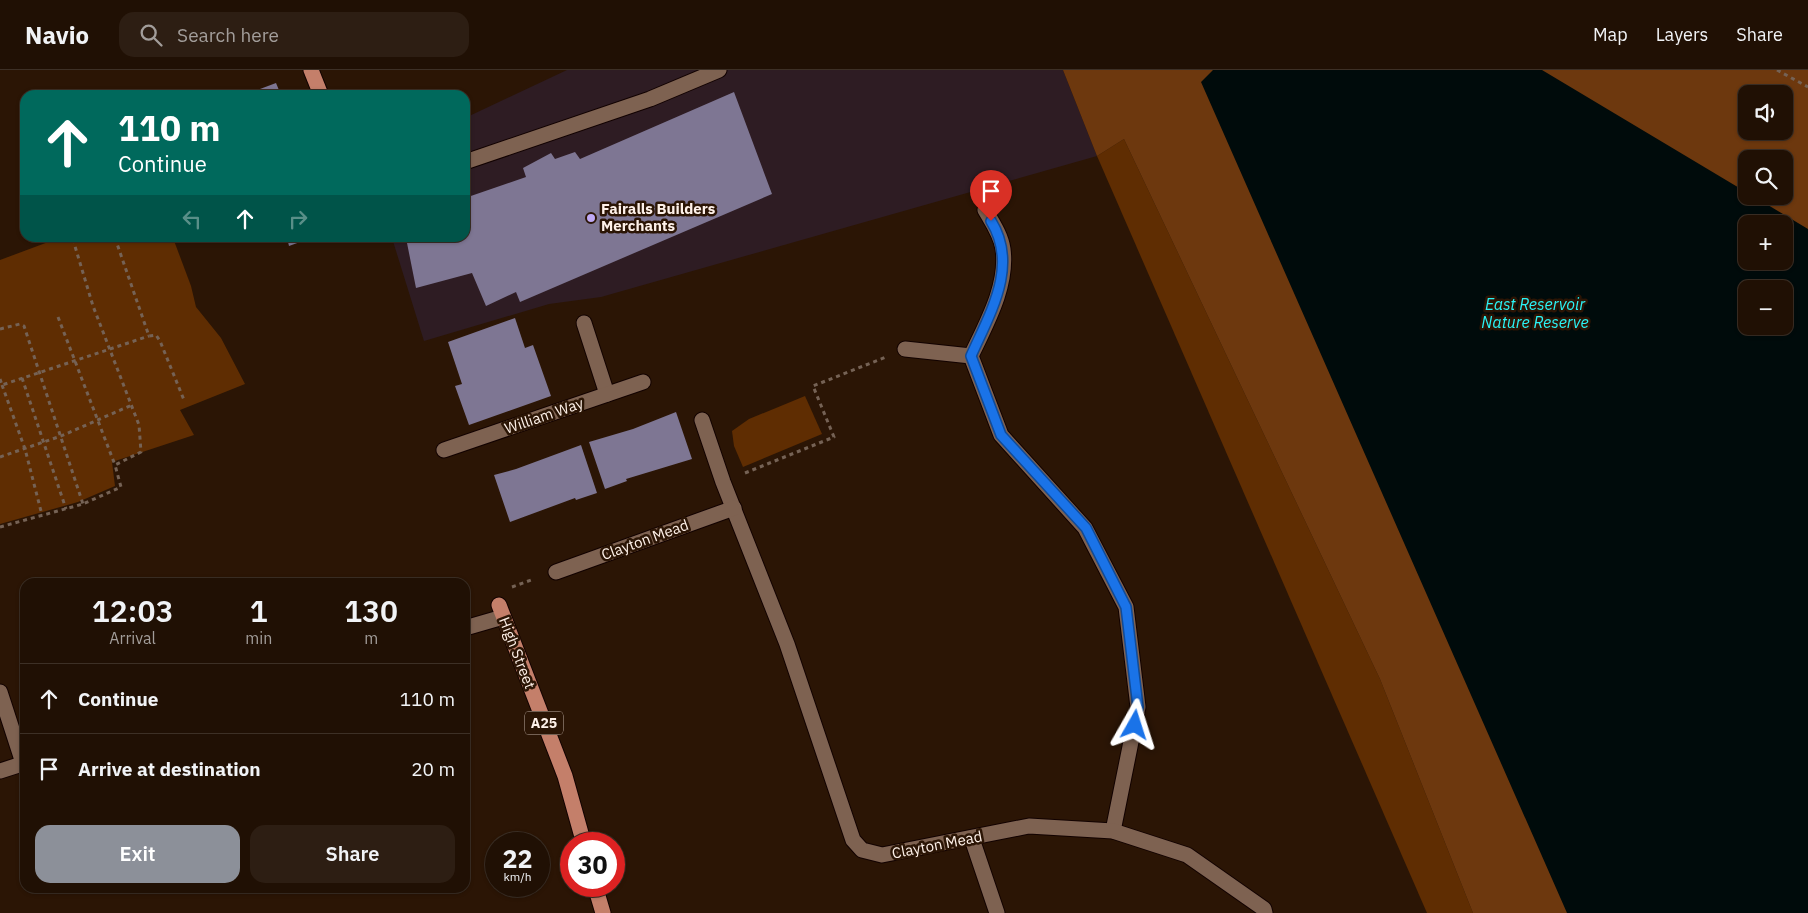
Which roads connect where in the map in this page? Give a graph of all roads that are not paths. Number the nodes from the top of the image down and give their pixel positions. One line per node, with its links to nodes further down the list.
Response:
1 (312, 70): 3 (main road)
2 (719, 70): 4 (street)
3 (319, 90)
4 (470, 160)
5 (985, 210): 8 (street)
6 (584, 323): 10 (street)
7 (905, 350): 8 (street)
8 (971, 356): 21 (street)
9 (643, 382): 10 (street, William Way)
10 (607, 394): 12 (street, William Way)
11 (702, 420): 13 (street, Clayton Mead)
12 (444, 450)
13 (734, 508): 14 (street, Clayton Mead); 23 (street, Clayton Mead)
14 (556, 572)
15 (501, 610): 16 (street); 22 (main road, High Street / A25)
16 (470, 626)
17 (0, 692): 18 (street)
18 (20, 751)
19 (20, 764): 20 (street)
20 (0, 770)
21 (1113, 830): 23 (street, Clayton Mead); 27 (street, Clayton Mead)
22 (581, 832)
23 (972, 839): 26 (street)
24 (598, 897): 25 (main road)
25 (603, 913)
26 (998, 913)
27 (1265, 913)

